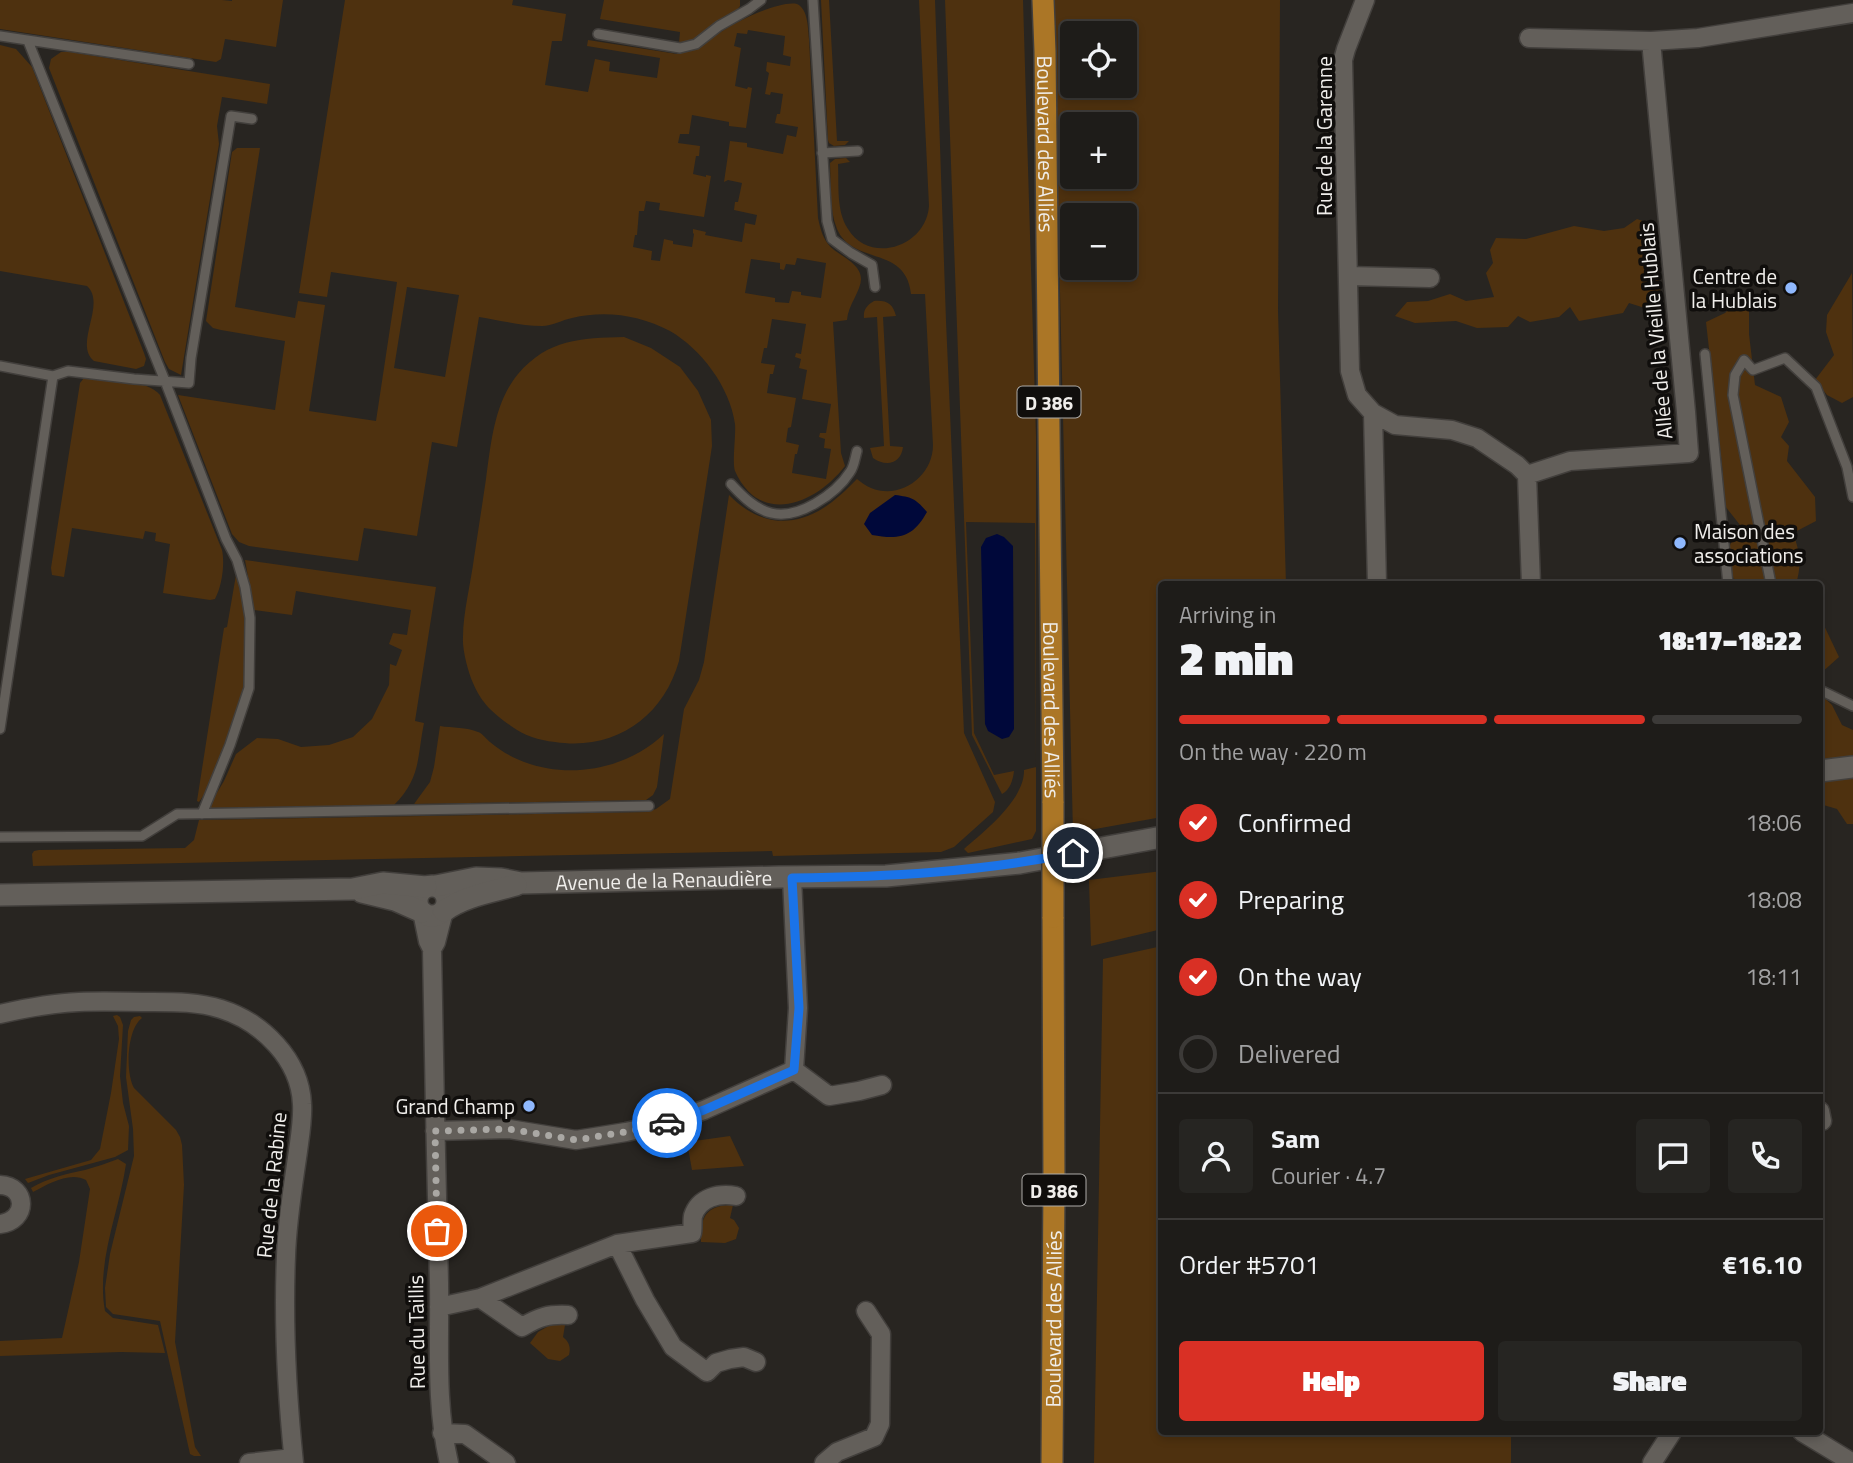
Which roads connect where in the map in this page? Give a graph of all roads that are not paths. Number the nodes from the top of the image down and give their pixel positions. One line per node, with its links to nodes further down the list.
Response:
1 (761, 0): 6 (lane)
2 (813, 0): 14 (lane)
3 (1043, 0): 69 (main road, Boulevard des Alliés / D 386, bridge)
4 (1365, 0): 15 (street, Rue de la Garenne)
5 (1853, 13): 10 (street)
6 (598, 34)
7 (0, 36): 9 (lane)
8 (1529, 38): 10 (street)
9 (28, 41): 11 (lane); 21 (lane)
10 (1651, 41): 24 (street, Allée de la Vieille Hublais)
11 (189, 64)
12 (252, 119): 21 (lane)
13 (858, 152): 14 (lane)
14 (822, 153): 17 (lane)
15 (1348, 276): 16 (street); 22 (street, Rue de la Garenne)
16 (1430, 278)
17 (875, 287)
18 (1705, 354): 29 (lane)
19 (0, 366): 20 (lane)
20 (53, 376): 21 (lane); 33 (lane)
21 (165, 381): 37 (lane)
22 (1373, 413): 24 (street); 27 (street)
23 (856, 452): 25 (lane)
24 (1527, 475): 28 (street)
25 (732, 484)
26 (1853, 497): 30 (lane)
27 (1377, 581)
28 (1531, 581)
29 (1728, 581)
30 (1769, 581)
31 (1823, 691): 32 (lane)
32 (1853, 706)
33 (0, 729)
34 (1853, 767): 35 (street)
35 (1823, 771)
36 (649, 806): 37 (lane)
37 (202, 814): 38 (lane)
38 (0, 837)
39 (1158, 838): 40 (street, Avenue de la Renaudière)
40 (792, 878): 41 (street, Avenue de la Renaudière); 49 (street)
41 (521, 883): 42 (street, Avenue de la Renaudière); 45 (street, Avenue de la Renaudière)
42 (431, 887): 43 (street, Avenue de la Renaudière); 45 (street); 46 (street)
43 (353, 890): 44 (street, Avenue de la Renaudière); 46 (street, Avenue de la Renaudière)
44 (0, 895)
45 (444, 911): 46 (street, Avenue de la Renaudière); 47 (street, Rue du Taillis)
46 (422, 912): 47 (street, Rue du Taillis)
47 (432, 948): 51 (street, Rue du Taillis)
48 (0, 1014): 64 (street, Rue de la Rabine)
49 (794, 1070): 50 (street); 51 (street)
50 (882, 1085)
51 (435, 1131): 57 (street, Rue du Taillis)
52 (0, 1185): 54 (street)
53 (736, 1196): 55 (street)
54 (0, 1223)
55 (617, 1244): 56 (street); 60 (street)
56 (480, 1298): 57 (street); 59 (street)
57 (439, 1307): 61 (street, Rue du Taillis)
58 (866, 1311): 68 (street)
59 (568, 1315)
60 (756, 1362)
61 (442, 1433): 66 (street, Rue du Taillis); 67 (street)
62 (1670, 1435): 70 (street)
63 (1807, 1435): 71 (street)
64 (294, 1460): 65 (street, Rue de la Rabine)
65 (249, 1463)
66 (449, 1463)
67 (506, 1463)
68 (824, 1463)
69 (1052, 1463)
70 (1652, 1463)
71 (1853, 1463)

